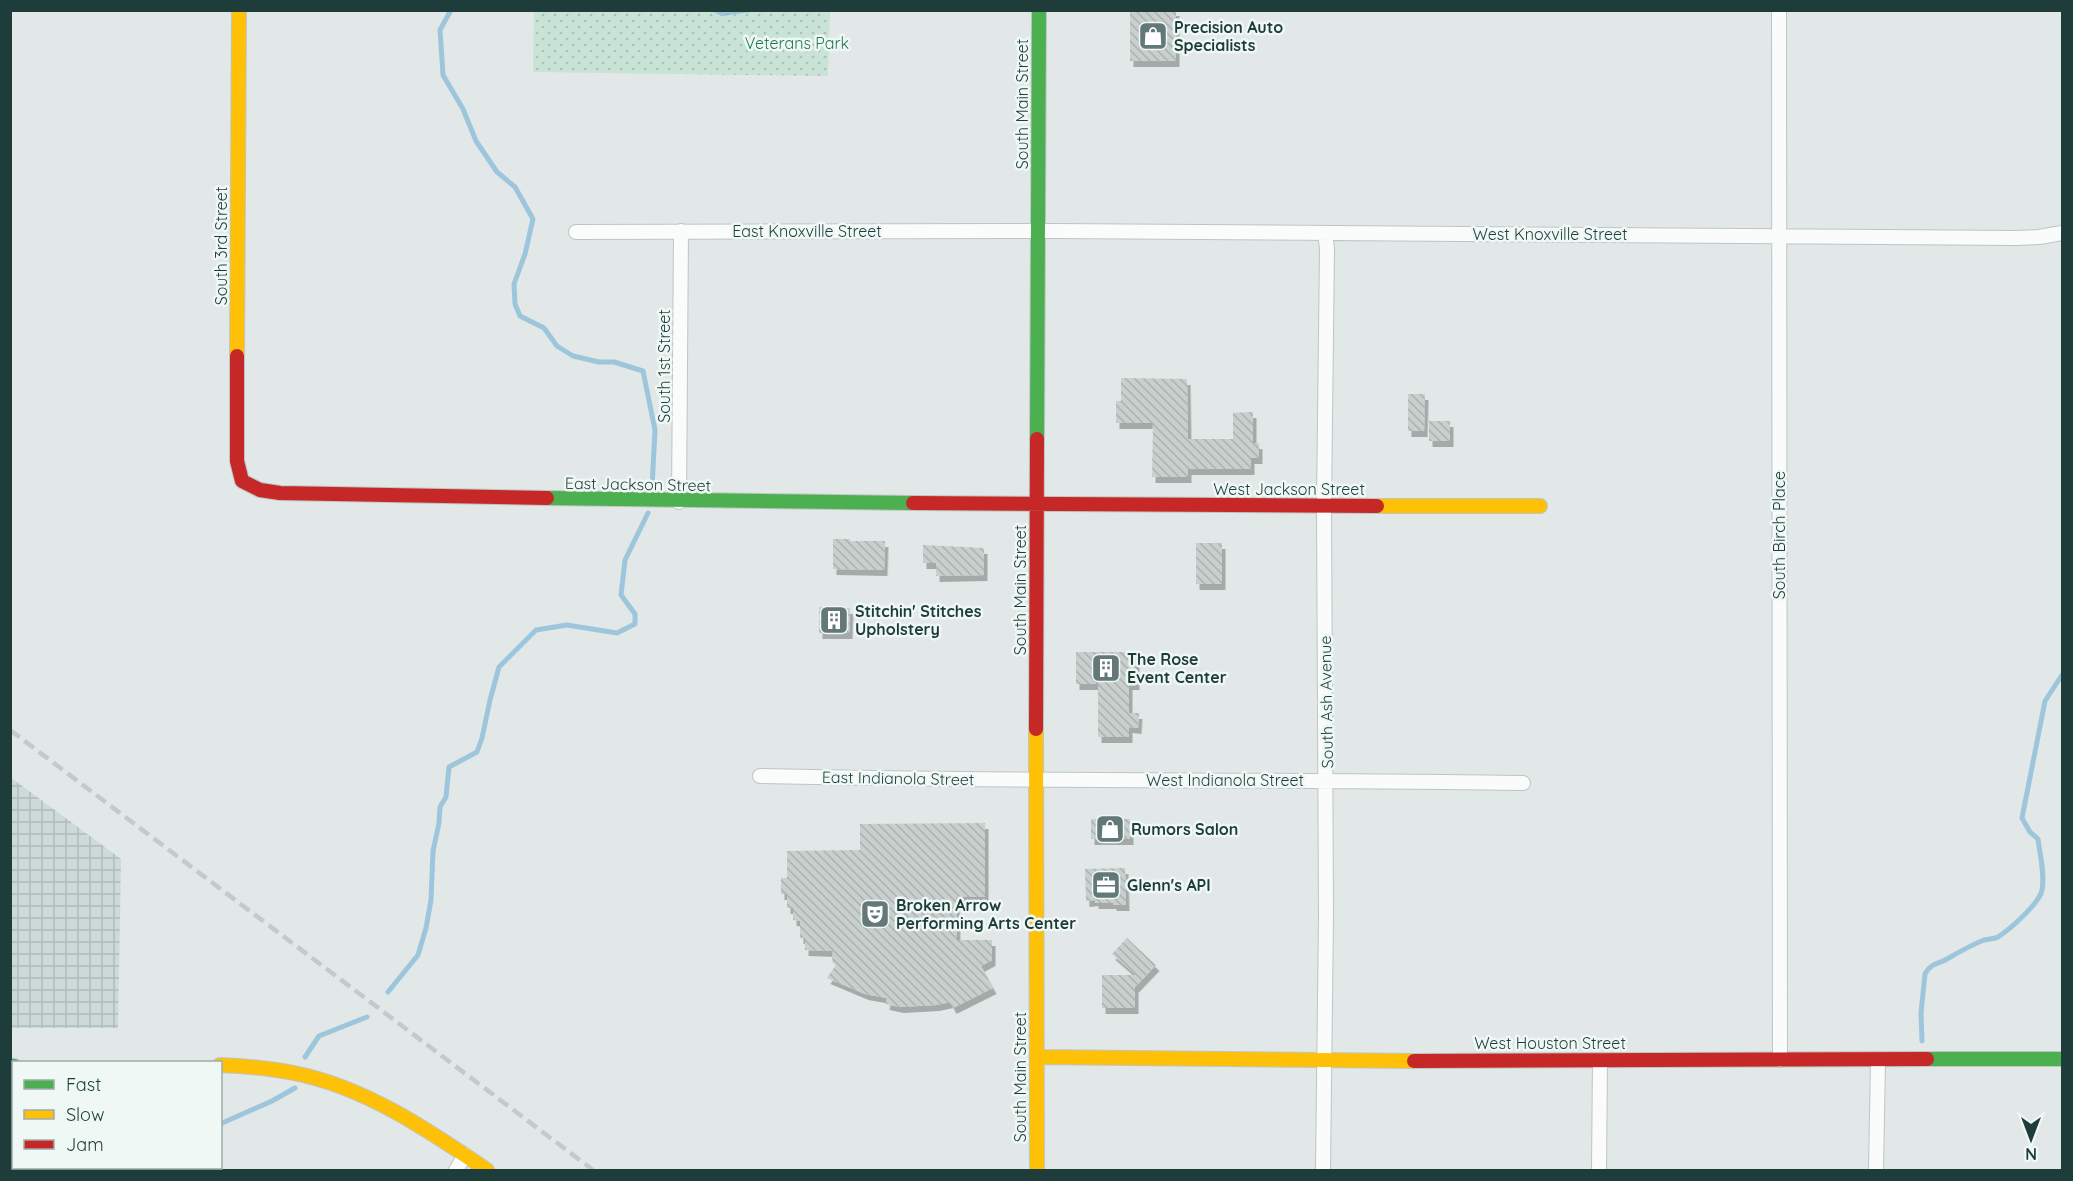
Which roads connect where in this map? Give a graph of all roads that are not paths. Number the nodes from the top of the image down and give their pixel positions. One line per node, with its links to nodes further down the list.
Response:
1 (239, 10): 10 (street, South 3rd Street)
2 (1039, 10): 5 (street, South Main Street)
3 (1779, 10): 9 (street, South Birch Place)
4 (681, 231): 5 (street, East Knoxville Street); 6 (street, East Knoxville Street); 11 (street, South 1st Street)
5 (1038, 231): 7 (street, West Knoxville Street); 12 (street, South Main Street)
6 (576, 232)
7 (1325, 233): 9 (street, West Knoxville Street); 13 (street, South Ash Avenue)
8 (2062, 233): 9 (street, West Knoxville Street)
9 (1779, 235): 22 (street, South Birch Place)
10 (242, 481): 11 (street, East Jackson Street)
11 (679, 502): 12 (street, East Jackson Street)
12 (1037, 504): 13 (street, West Jackson Street); 17 (street, South Main Street)
13 (1324, 506): 14 (street, West Jackson Street); 16 (street, South Ash Avenue)
14 (1540, 506)
15 (760, 776): 17 (street, East Indianola Street)
16 (1327, 780): 17 (street, West Indianola Street); 18 (street, West Indianola Street); 24 (street, South Ash Avenue)
17 (1036, 781): 19 (street, South Main Street)
18 (1523, 783)
19 (1037, 1057): 24 (street, West Houston Street); 29 (street, South Main Street)
20 (2062, 1059): 23 (street, West Houston Street)
21 (1600, 1060): 22 (street, West Houston Street); 24 (street, West Houston Street); 31 (street)
22 (1780, 1060): 23 (street, West Houston Street)
23 (1878, 1060): 32 (street)
24 (1324, 1061): 30 (street, South Ash Avenue)
25 (222, 1065): 26 (street)
26 (465, 1155): 27 (street); 28 (street)
27 (456, 1170)
28 (487, 1170)
29 (1037, 1170)
30 (1323, 1170)
31 (1599, 1170)
32 (1876, 1170)

